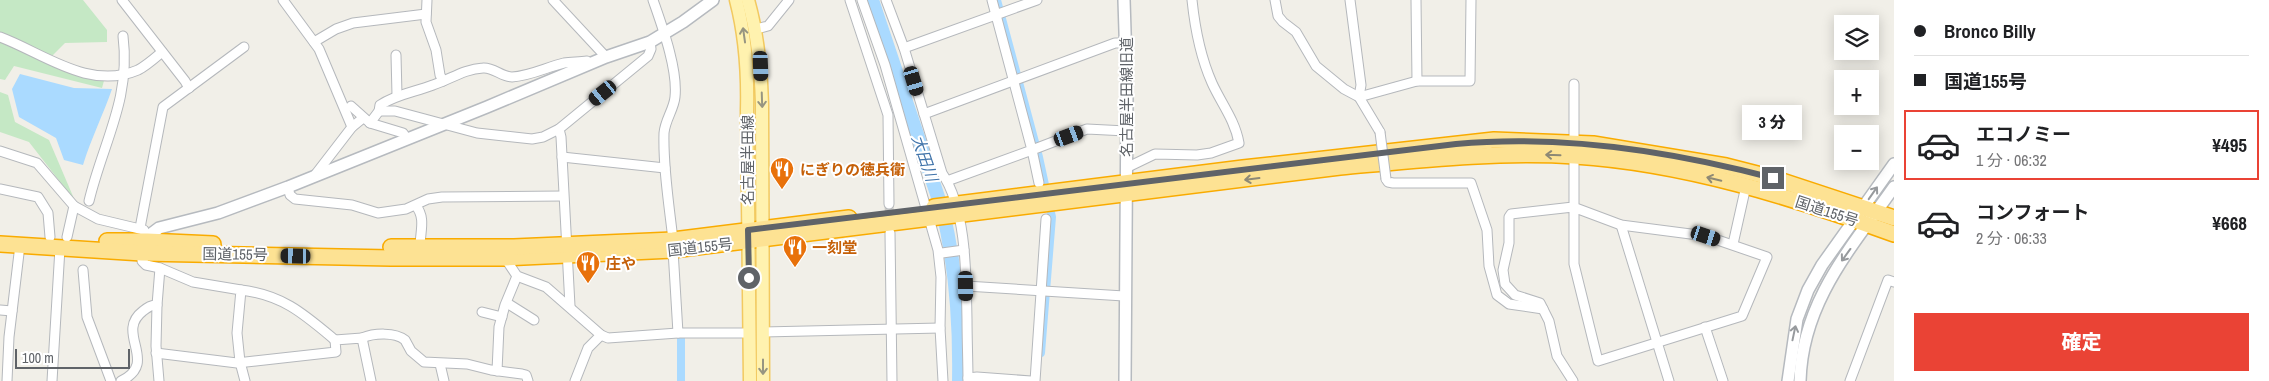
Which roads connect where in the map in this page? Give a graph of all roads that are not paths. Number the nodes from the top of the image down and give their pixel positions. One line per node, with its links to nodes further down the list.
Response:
1 (122, 0): 32 (street)
2 (283, 0): 27 (street)
3 (427, 0): 21 (street)
4 (553, 0): 34 (street)
5 (653, 0): 24 (street)
6 (713, 0): 24 (street)
7 (736, 0): 86 (main road, 名古屋半田線, one-way to 7)
8 (748, 0): 23 (main road, 名古屋半田線)
9 (789, 0): 23 (street)
10 (850, 0): 70 (street)
11 (862, 0): 77 (street)
12 (886, 0): 31 (street)
13 (992, 0): 22 (street)
14 (1037, 0): 22 (street)
15 (1124, 0): 29 (street, 名古屋半田線旧道)
16 (1192, 0): 59 (street)
17 (1274, 0): 43 (street)
18 (1350, 0): 43 (street)
19 (1416, 0): 38 (street)
20 (1471, 0): 38 (street)
21 (426, 14): 27 (street); 37 (street)
22 (996, 15): 31 (street); 39 (street)
23 (756, 29): 86 (main road, 名古屋半田線, one-way to 86)
24 (664, 34): 28 (street); 58 (street)
25 (123, 36): 36 (street)
26 (0, 37): 36 (street)
27 (314, 42): 49 (street)
28 (650, 42): 34 (street); 50 (street)
29 (1126, 43): 39 (street); 51 (street, 名古屋半田線旧道)
30 (244, 47): 41 (street)
31 (904, 48): 46 (street)
32 (162, 52): 36 (street); 41 (street)
33 (396, 56): 42 (street)
34 (606, 57): 35 (street)
35 (590, 64): 37 (street); 48 (street)
36 (125, 73): 69 (street)
37 (442, 80): 42 (street)
38 (1416, 81): 43 (street)
39 (1014, 82): 46 (street); 53 (street)
40 (1574, 84): 54 (street)
41 (189, 88): 87 (street)
42 (397, 95): 45 (street)
43 (1359, 97): 109 (street, bridge)
44 (351, 106): 47 (street)
45 (379, 111): 47 (street); 48 (street)
46 (924, 114): 61 (street)
47 (366, 121): 49 (street); 52 (street)
48 (444, 124): 50 (street); 52 (street)
49 (352, 127): 60 (street)
50 (559, 129): 56 (street)
51 (1126, 132): 53 (street); 59 (street, 名古屋半田線旧道)
52 (406, 139): 60 (street)
53 (1032, 150): 61 (street); 62 (street)
54 (1575, 150): 63 (highway, 国道155号, one-way to 54); 67 (highway, 国道155号); 73 (street); 75 (highway, 国道155号)
55 (0, 151): 71 (street)
56 (562, 157): 58 (street); 68 (street)
57 (1894, 164): 75 (street, one-way to 57)
58 (665, 168): 92 (street)
59 (1126, 168): 67 (street, 名古屋半田線旧道)
60 (315, 175): 64 (street)
61 (947, 181): 74 (street)
62 (1039, 183)
63 (1746, 186): 81 (highway, 国道155号); 90 (street)
64 (288, 187): 76 (street); 87 (street)
65 (1894, 187): 75 (street)
66 (0, 189): 88 (street)
67 (1126, 189): 74 (highway, 国道155号); 105 (street, 名古屋半田線旧道)
68 (563, 196): 72 (street); 94 (street)
69 (89, 201)
70 (889, 204)
71 (74, 206): 87 (street); 88 (street)
72 (416, 206): 76 (street); 93 (street)
73 (1573, 207): 82 (street); 109 (street); 124 (street)
74 (955, 208): 77 (highway, 国道155号); 95 (street)
75 (1870, 210): 78 (highway, 国道155号); 81 (street)
76 (378, 213): 80 (street)
77 (928, 213): 86 (highway, 国道155号); 117 (street)
78 (1894, 218)
79 (1046, 219): 104 (street)
80 (387, 220)
81 (1860, 222): 85 (highway, 国道155号); 150 (street, one-way to 81); 151 (street, one-way to 151)
82 (1621, 225): 90 (street); 124 (street)
83 (890, 233): 116 (street)
84 (0, 234): 88 (highway, 国道155号)
85 (1894, 234)
86 (755, 235): 92 (highway, 国道155号); 118 (main road, 名古屋半田線); 119 (main road, 名古屋半田線)
87 (145, 239): 88 (highway, 国道155号); 93 (highway, 国道155号); 97 (highway, 国道155号); 98 (street)
88 (59, 240): 91 (highway, 国道155号); 131 (street)
89 (0, 244): 91 (highway, 国道155号)
90 (1733, 244): 115 (street)
91 (20, 245): 111 (street)
92 (673, 245): 94 (highway, 国道155号); 120 (street)
93 (420, 247): 94 (highway, 国道155号)
94 (566, 250): 97 (highway, 国道155号); 108 (street)
95 (963, 250): 96 (street); 102 (street)
96 (942, 252)
97 (505, 258): 100 (street)
98 (160, 268): 103 (street); 107 (street)
99 (84, 270): 132 (street)
100 (517, 276): 106 (street); 108 (street)
101 (1894, 282): 152 (street)
102 (966, 286): 104 (street); 129 (street)
103 (241, 290): 123 (street); 126 (street)
104 (1040, 290): 105 (street); 145 (street)
105 (1124, 296): 146 (street, 名古屋半田線旧道)
106 (507, 303): 113 (street); 114 (street)
107 (157, 305): 125 (street); 133 (street)
108 (570, 306): 121 (street)
109 (1543, 309): 147 (street)
110 (0, 310): 111 (street)
111 (12, 312): 130 (street)
112 (482, 312): 113 (street)
113 (502, 317): 128 (street)
114 (534, 320)
115 (1705, 327): 124 (street); 149 (street)
116 (892, 328): 117 (street); 119 (street); 142 (street)
117 (940, 328): 143 (street)
118 (749, 332): 120 (street); 140 (main road, 名古屋半田線)
119 (763, 332): 141 (main road, 名古屋半田線, one-way to 141)
120 (678, 333): 121 (street)
121 (602, 335): 139 (street)
122 (362, 338): 123 (street); 127 (street); 136 (street)
123 (335, 340): 126 (street)
124 (1658, 342): 148 (street)
125 (156, 353): 126 (street); 134 (street)
126 (240, 362): 135 (street)
127 (440, 364): 128 (street); 137 (street)
128 (497, 371): 138 (street)
129 (968, 380): 144 (street)
130 (7, 381)
131 (52, 381)
132 (111, 381)
133 (120, 381)
134 (159, 381)
135 (245, 381)
136 (372, 381)
137 (444, 381)
138 (528, 381)
139 (574, 381)
140 (750, 381)
141 (763, 381)
142 (892, 381)
143 (943, 381)
144 (1031, 381)
145 (1035, 381)
146 (1124, 381)
147 (1573, 381)
148 (1669, 381)
149 (1723, 381)
150 (1788, 381)
151 (1800, 381)
152 (1850, 381)

